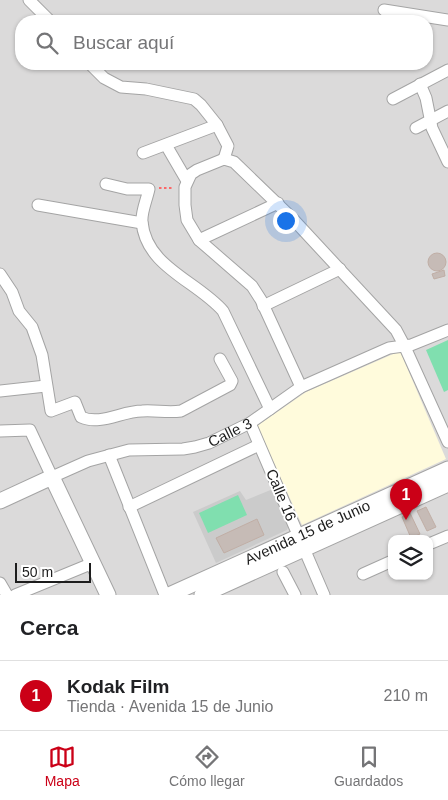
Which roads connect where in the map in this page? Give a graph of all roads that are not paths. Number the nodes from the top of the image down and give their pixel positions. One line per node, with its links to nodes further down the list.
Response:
1 (29, 0): 3 (street)
2 (384, 10): 4 (street)
3 (44, 15)
4 (416, 15)
5 (433, 18): 6 (street)
6 (448, 20)
7 (96, 70): 13 (street)
8 (448, 70): 9 (street)
9 (420, 84): 10 (street); 12 (street)
10 (393, 98)
11 (448, 111): 12 (street)
12 (430, 120): 14 (street); 18 (street)
13 (217, 125): 15 (street); 17 (street)
14 (416, 128)
15 (166, 145): 16 (street); 20 (street)
16 (143, 153)
17 (224, 159): 20 (street); 21 (street)
18 (448, 162)
19 (106, 184): 23 (street)
20 (186, 184): 24 (street)
21 (278, 204): 24 (street); 25 (street)
22 (38, 205): 23 (street)
23 (142, 223): 34 (street)
24 (199, 240): 27 (street)
25 (340, 269): 27 (street); 29 (street)
26 (0, 274): 31 (street)
27 (263, 306): 32 (street)
28 (448, 330): 29 (street, Calle 3)
29 (404, 345): 32 (street, Calle 3); 37 (street)
30 (220, 359): 31 (street)
31 (46, 386): 33 (street)
32 (301, 387): 34 (street, Calle 3)
33 (0, 391)
34 (270, 409): 35 (street, Calle 3)
35 (250, 423): 38 (street, Calle 16); 39 (street, Calle 3)
36 (0, 431): 41 (street)
37 (448, 442)
38 (260, 445): 44 (street); 46 (street, Calle 16)
39 (109, 455): 41 (street, Calle 3); 44 (street)
40 (448, 470): 46 (street, Avenida 15 de Junio)
41 (52, 478): 43 (street, Calle 3); 48 (street)
42 (448, 484): 46 (street, Avenida 15 de Junio)
43 (0, 501)
44 (129, 507): 56 (street)
45 (448, 536): 47 (street)
46 (301, 542): 56 (street, Avenida 15 de Junio); 57 (street, Avenida 15 de Junio); 59 (street, Calle 16)
47 (433, 542)
48 (93, 563): 54 (street); 55 (street)
49 (388, 563): 51 (street)
50 (283, 572): 58 (street)
51 (363, 574)
52 (0, 583): 53 (street)
53 (7, 595)
54 (15, 595)
55 (108, 595)
56 (167, 595)
57 (202, 595)
58 (295, 595)
59 (324, 595)

